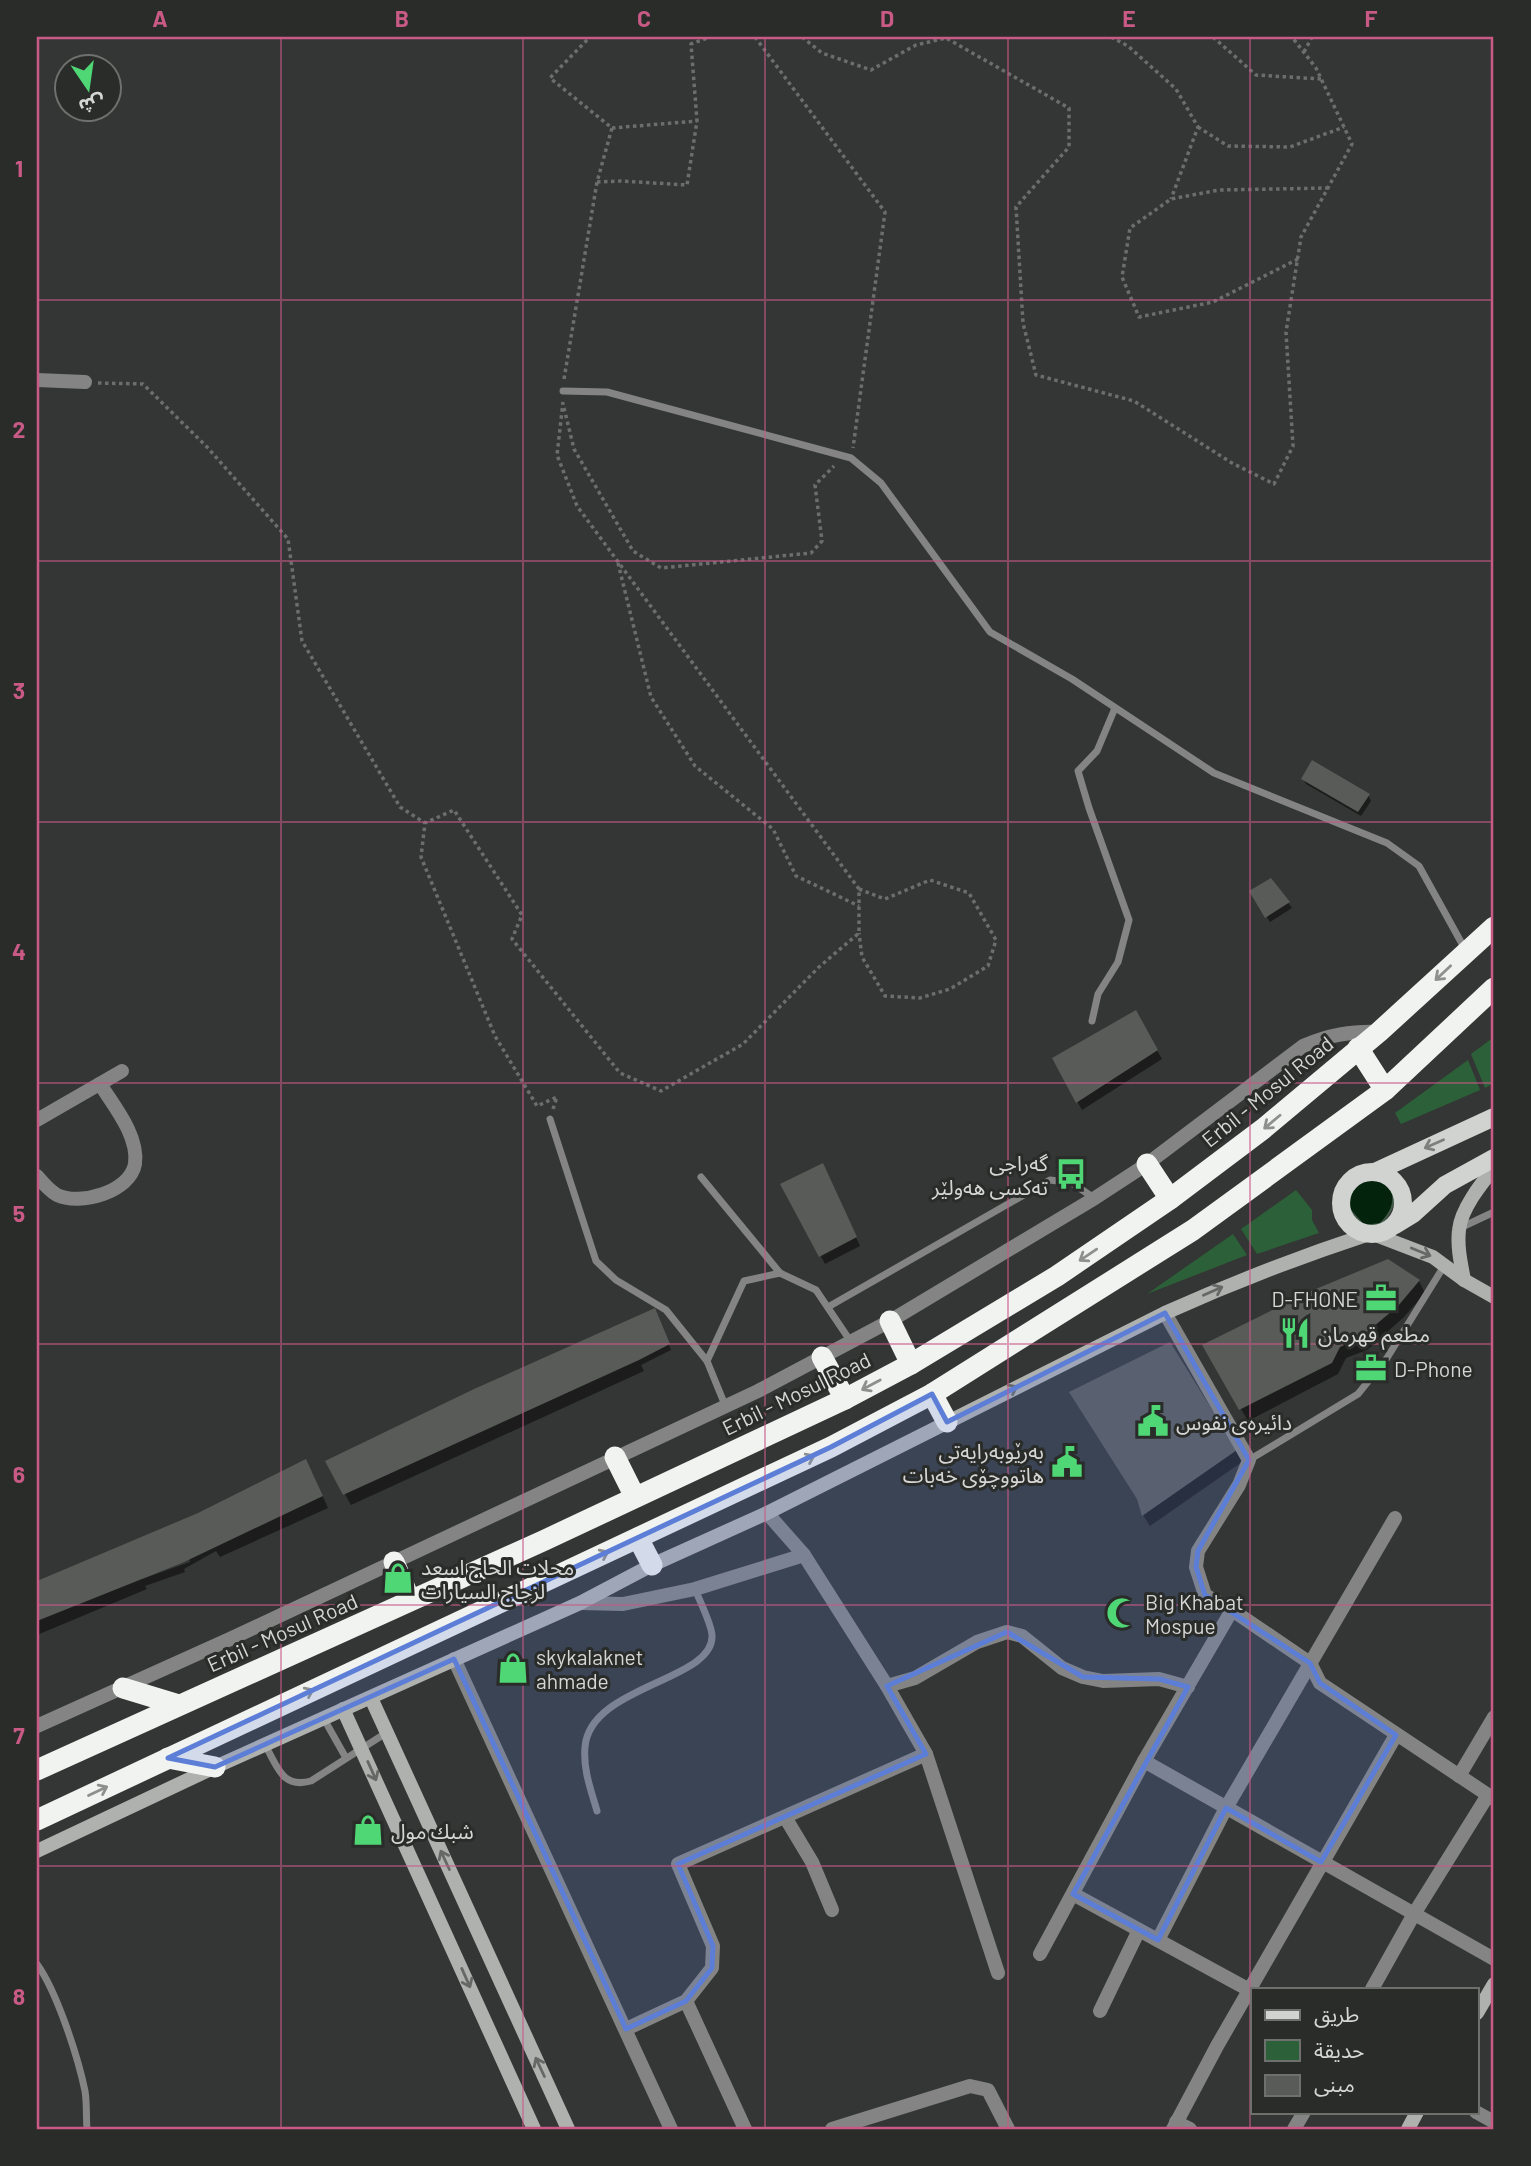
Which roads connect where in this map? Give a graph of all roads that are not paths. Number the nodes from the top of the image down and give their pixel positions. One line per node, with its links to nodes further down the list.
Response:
1 (37, 380): 2 (street)
2 (85, 382)
3 (563, 390): 4 (lane)
4 (1115, 708): 6 (lane); 8 (lane)
5 (1494, 927): 6 (highway, Erbil - Mosul Road)
6 (1466, 951): 9 (highway, Erbil - Mosul Road, one-way to 9)
7 (1494, 988): 13 (highway)
8 (1092, 1021)
9 (1379, 1032): 10 (highway, Erbil - Mosul Road); 18 (street)
10 (1358, 1048): 13 (highway); 24 (highway, Erbil - Mosul Road, one-way to 24)
11 (122, 1071): 12 (street)
12 (100, 1084): 16 (street); 21 (street)
13 (1385, 1090): 40 (highway)
14 (1494, 1118): 20 (main road, one-way to 20)
15 (550, 1119): 38 (lane)
16 (37, 1120)
17 (1494, 1158): 26 (main road)
18 (1147, 1164): 23 (street); 24 (highway)
19 (1494, 1168): 27 (main road)
20 (1375, 1172): 26 (main road); 28 (main road)
21 (37, 1176)
22 (701, 1177): 30 (lane)
23 (1095, 1199): 33 (lane); 35 (street)
24 (1170, 1199): 39 (highway, Erbil - Mosul Road, one-way to 39)
25 (1494, 1212): 27 (lane)
26 (1392, 1227): 28 (main road)
27 (1459, 1228): 31 (main road)
28 (1371, 1234): 29 (main road, one-way to 29); 34 (main road, one-way to 28)
29 (1444, 1265): 31 (main road); 45 (lane)
30 (779, 1273): 33 (lane); 38 (lane)
31 (1464, 1280): 32 (main road)
32 (1494, 1297)
33 (828, 1307): 36 (lane)
34 (1165, 1313): 43 (main road, one-way to 34); 45 (street)
35 (890, 1321): 36 (street); 39 (highway)
36 (851, 1342): 37 (street)
37 (822, 1357): 41 (highway); 42 (street)
38 (707, 1362): 42 (lane)
39 (911, 1364): 41 (highway, Erbil - Mosul Road, one-way to 41)
40 (932, 1394): 43 (highway); 49 (highway, one-way to 40)
41 (845, 1399): 46 (highway, Erbil - Mosul Road)
42 (725, 1405): 44 (street)
43 (947, 1422): 47 (main road)
44 (615, 1457): 46 (highway); 51 (street)
45 (1249, 1460): 56 (street)
46 (635, 1497): 54 (highway, Erbil - Mosul Road)
47 (767, 1513): 50 (street); 52 (main road)
48 (1395, 1518): 58 (street)
49 (638, 1538): 52 (highway); 73 (highway, one-way to 49)
50 (804, 1555): 53 (street); 59 (street)
51 (394, 1562): 54 (highway); 61 (street)
52 (652, 1564): 55 (main road)
53 (695, 1589): 55 (street); 81 (lane)
54 (410, 1601): 63 (highway, Erbil - Mosul Road)
55 (580, 1603): 57 (main road)
56 (1231, 1610): 58 (street); 60 (street)
57 (454, 1659): 62 (main road); 102 (street)
58 (1310, 1663): 69 (street); 80 (street)
59 (887, 1686): 60 (street); 72 (street)
60 (1188, 1687): 75 (street)
61 (123, 1688): 63 (highway); 67 (street)
62 (371, 1698): 64 (main road); 68 (main road)
63 (179, 1705): 77 (highway, Erbil - Mosul Road)
64 (344, 1709): 66 (main road); 71 (main road)
65 (1494, 1717): 78 (street)
66 (323, 1718): 70 (main road); 74 (lane)
67 (37, 1726)
68 (387, 1732): 71 (lane); 108 (main road, one-way to 68)
69 (1396, 1735): 78 (street); 85 (street)
70 (265, 1745): 74 (lane); 76 (main road)
71 (362, 1748): 74 (lane); 107 (main road, one-way to 107)
72 (926, 1754): 82 (street); 94 (street)
73 (168, 1758): 76 (highway); 83 (highway, one-way to 73)
74 (346, 1758)
75 (1144, 1761): 80 (street); 86 (street)
76 (215, 1767): 84 (main road)
77 (37, 1770)
78 (1459, 1776): 79 (street)
79 (1491, 1797): 88 (street)
80 (1227, 1808): 85 (street); 90 (street)
81 (597, 1811)
82 (785, 1817): 87 (street); 99 (street)
83 (37, 1821)
84 (37, 1851)
85 (1321, 1862): 88 (street); 96 (street)
86 (1073, 1894): 89 (street); 91 (street)
87 (832, 1910)
88 (1414, 1914): 92 (street); 97 (street)
89 (1139, 1930): 90 (street); 101 (street)
90 (1158, 1940): 98 (street)
91 (1040, 1954)
92 (1494, 1959)
93 (37, 1964): 106 (lane)
94 (998, 1973)
95 (1494, 1984): 100 (main road)
96 (1253, 1988)
97 (1373, 1988)
98 (1251, 1991): 105 (street)
99 (687, 2001): 102 (street); 110 (street)
100 (1478, 2010)
101 (1100, 2011)
102 (626, 2029): 109 (street)
103 (1478, 2113): 104 (street)
104 (1494, 2122)
105 (1180, 2127)
106 (87, 2129)
107 (534, 2129)
108 (568, 2129)
109 (671, 2129)
110 (745, 2129)
111 (832, 2129): 112 (street)
112 (1008, 2129)

